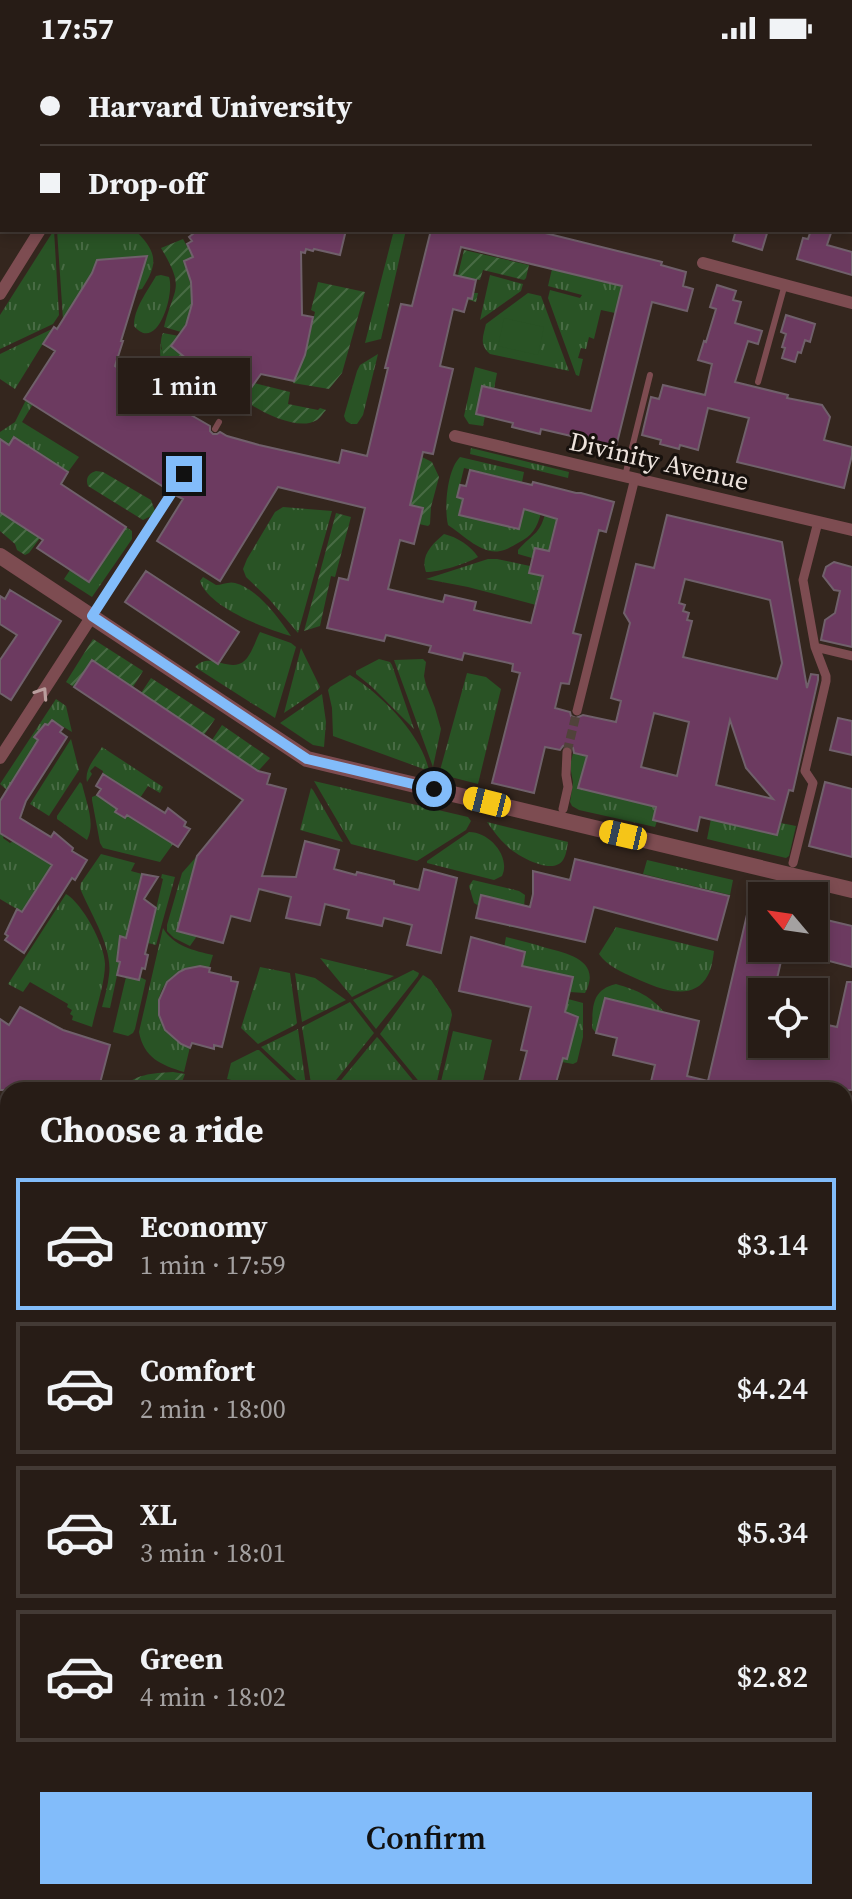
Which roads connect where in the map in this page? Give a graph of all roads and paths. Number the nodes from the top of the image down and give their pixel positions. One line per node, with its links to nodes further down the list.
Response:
1 (39, 232): 4 (street)
2 (703, 263): 3 (street)
3 (785, 284): 5 (street); 7 (lane)
4 (0, 294)
5 (852, 303)
6 (650, 375): 10 (lane)
7 (758, 382)
8 (455, 436): 10 (street, Divinity Avenue)
9 (184, 474): 14 (lane)
10 (630, 477): 11 (street, Divinity Avenue); 17 (street)
11 (818, 522): 12 (street, Divinity Avenue); 15 (street)
12 (852, 530)
13 (0, 556): 14 (street)
14 (92, 616): 19 (street, one-way to 14); 22 (street)
15 (815, 647): 16 (street); 21 (street)
16 (852, 656)
17 (577, 711)
18 (567, 752): 20 (street)
19 (0, 758)
20 (563, 809)
21 (793, 863)
22 (852, 890)

